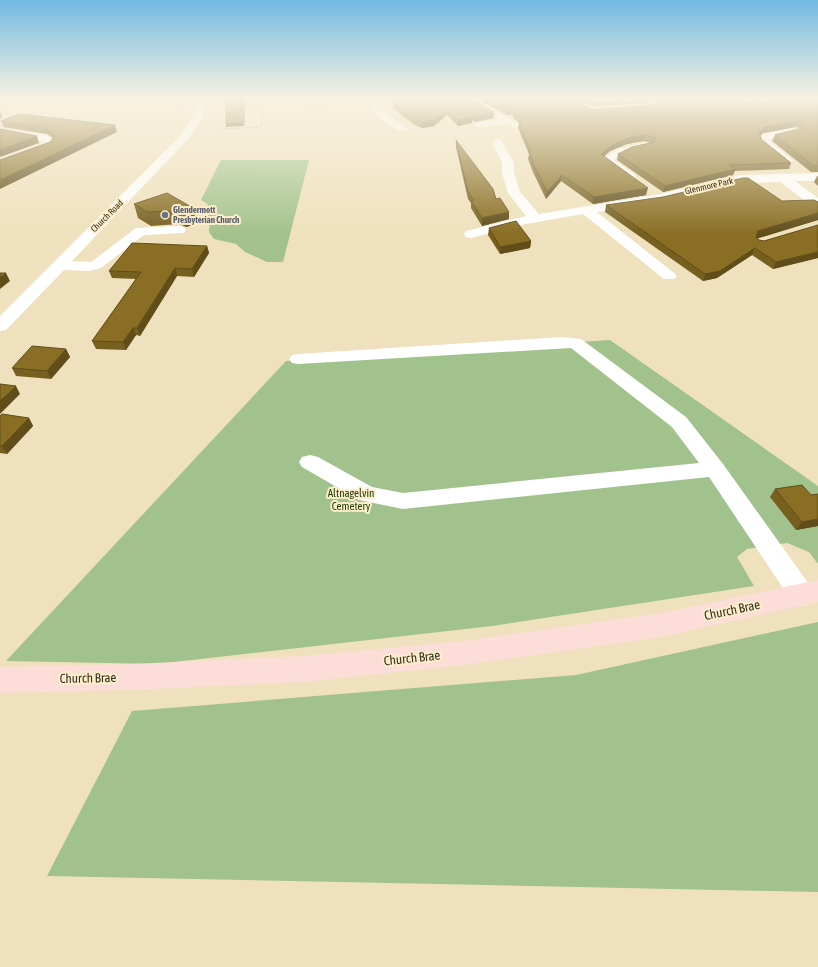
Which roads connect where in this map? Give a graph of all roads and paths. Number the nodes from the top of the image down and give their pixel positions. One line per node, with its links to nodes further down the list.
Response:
1 (49, 144): 6 (street)
2 (178, 144): 15 (street, Church Road)
3 (498, 144): 12 (street)
4 (767, 144): 8 (street, Glenmore Park)
5 (651, 145): 9 (street)
6 (0, 163)
7 (782, 177): 8 (street, Glenmore Park); 9 (street, Glenmore Park); 10 (street)
8 (813, 177)
9 (661, 198): 11 (street, Glenmore Park)
10 (818, 204)
11 (586, 210): 12 (street, Glenmore Park); 16 (street)
12 (535, 218): 14 (street, Glenmore Park)
13 (179, 230): 15 (street)
14 (471, 234)
15 (61, 265): 17 (street, Church Road)
16 (669, 276)
17 (0, 326)
18 (298, 359): 20 (street)
19 (310, 462): 20 (street)
20 (715, 469): 21 (street)
21 (810, 593): 22 (main road, Church Brae)
22 (0, 680)

